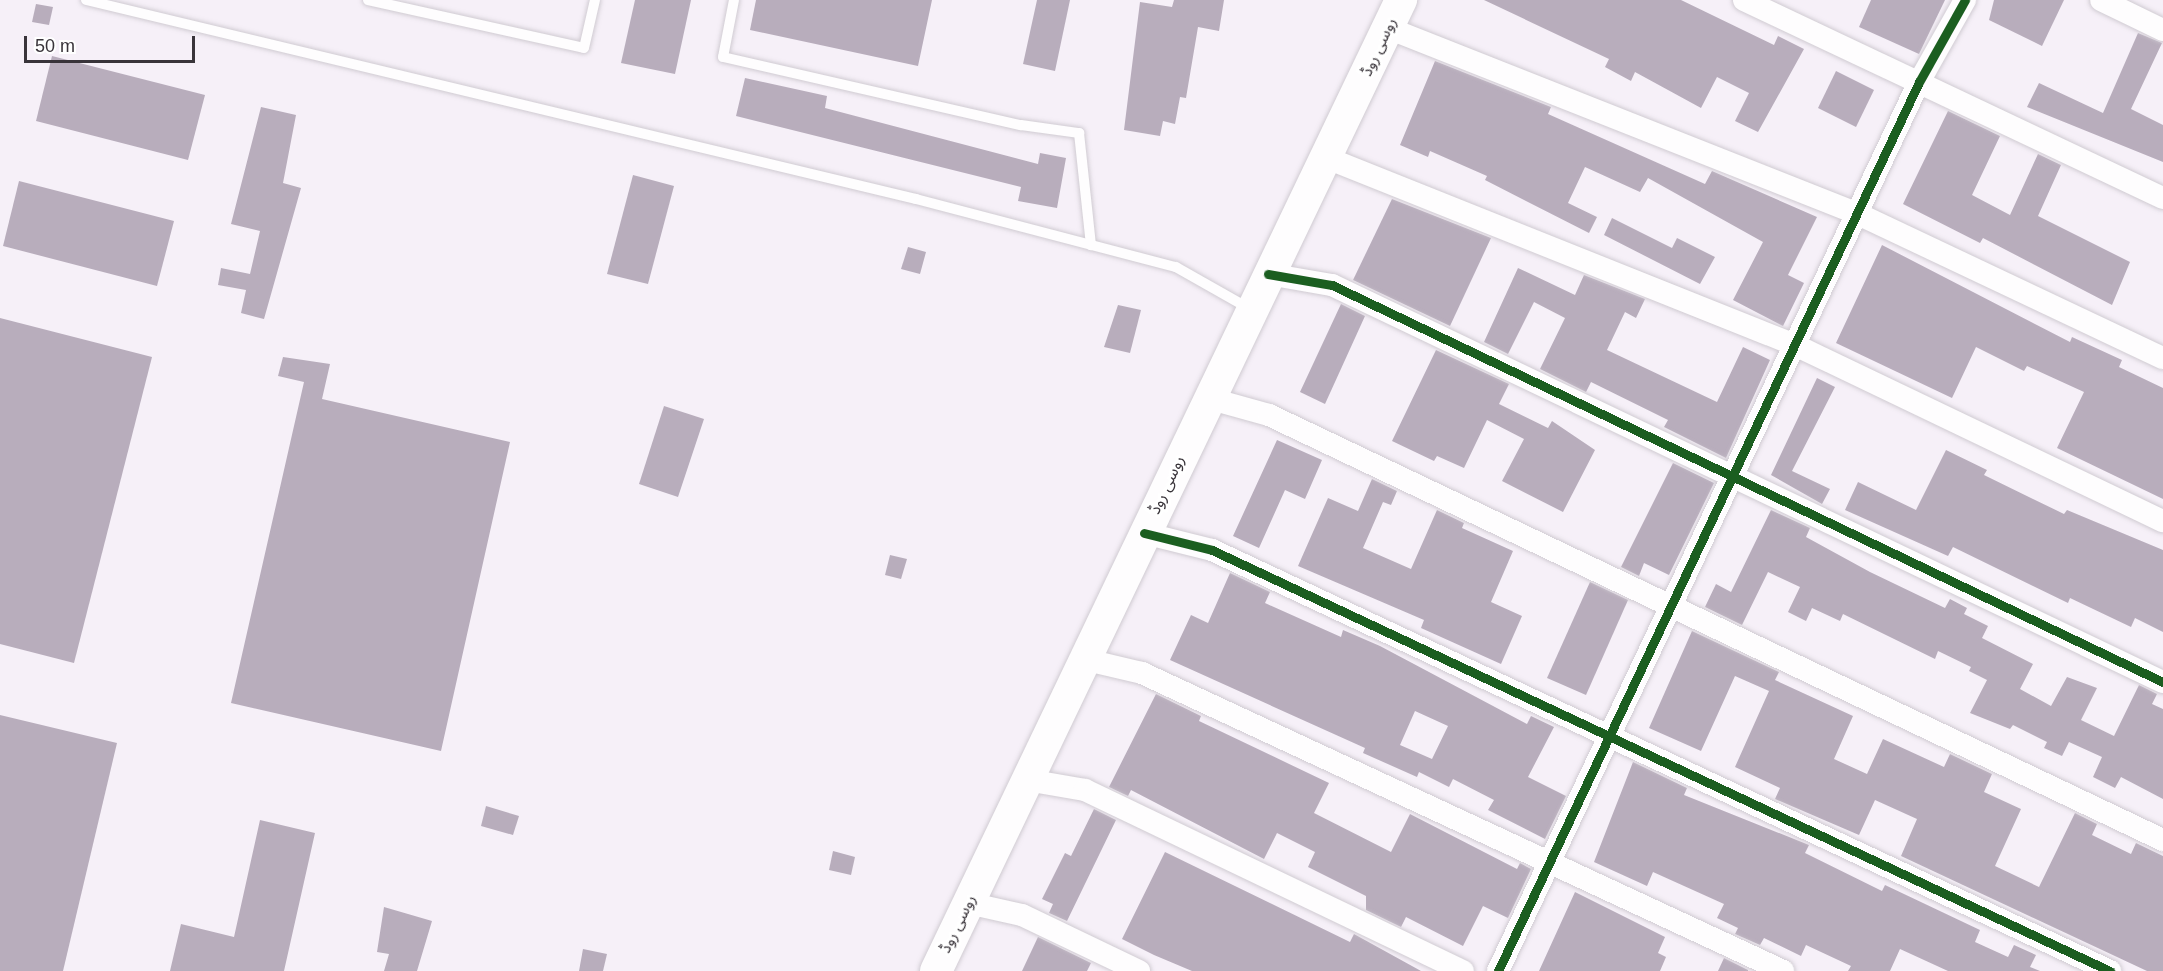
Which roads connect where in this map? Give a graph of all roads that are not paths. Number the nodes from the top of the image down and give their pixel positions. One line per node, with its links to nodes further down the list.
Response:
1 (86, 0): 14 (lane)
2 (368, 0): 3 (lane)
3 (595, 0)
4 (734, 0): 14 (lane)
5 (1744, 0): 10 (street)
6 (1965, 0): 10 (street)
7 (2101, 0): 9 (street)
8 (1394, 14): 11 (main road, روسی روڈ); 13 (street)
9 (2163, 30)
10 (1919, 82): 12 (street); 13 (street)
11 (1327, 158): 15 (main road, روسی روڈ); 17 (street)
12 (2163, 198)
13 (1858, 214): 17 (street); 18 (street)
14 (1091, 245): 16 (lane)
15 (1268, 274): 16 (main road, روسی روڈ); 20 (street)
16 (1250, 309): 19 (main road, روسی روڈ)
17 (1795, 345): 20 (street); 21 (street)
18 (2163, 358)
19 (1208, 398): 22 (main road, روسی روڈ); 23 (street)
20 (1734, 479): 23 (street); 25 (street)
21 (2163, 521)
22 (1144, 533): 24 (main road, روسی روڈ); 26 (street)
23 (1671, 604): 26 (street); 28 (street)
24 (1087, 660): 27 (main road, روسی روڈ); 29 (street)
25 (2163, 682)
26 (1606, 734): 29 (street); 36 (street)
27 (1027, 780): 30 (main road, روسی روڈ); 33 (street)
28 (2163, 840)
29 (1551, 863): 34 (street); 35 (street)
30 (968, 903): 31 (main road, روسی روڈ); 32 (street)
31 (936, 971)
32 (1139, 971)
33 (1463, 971)
34 (1498, 971)
35 (1783, 971)
36 (2110, 971)

